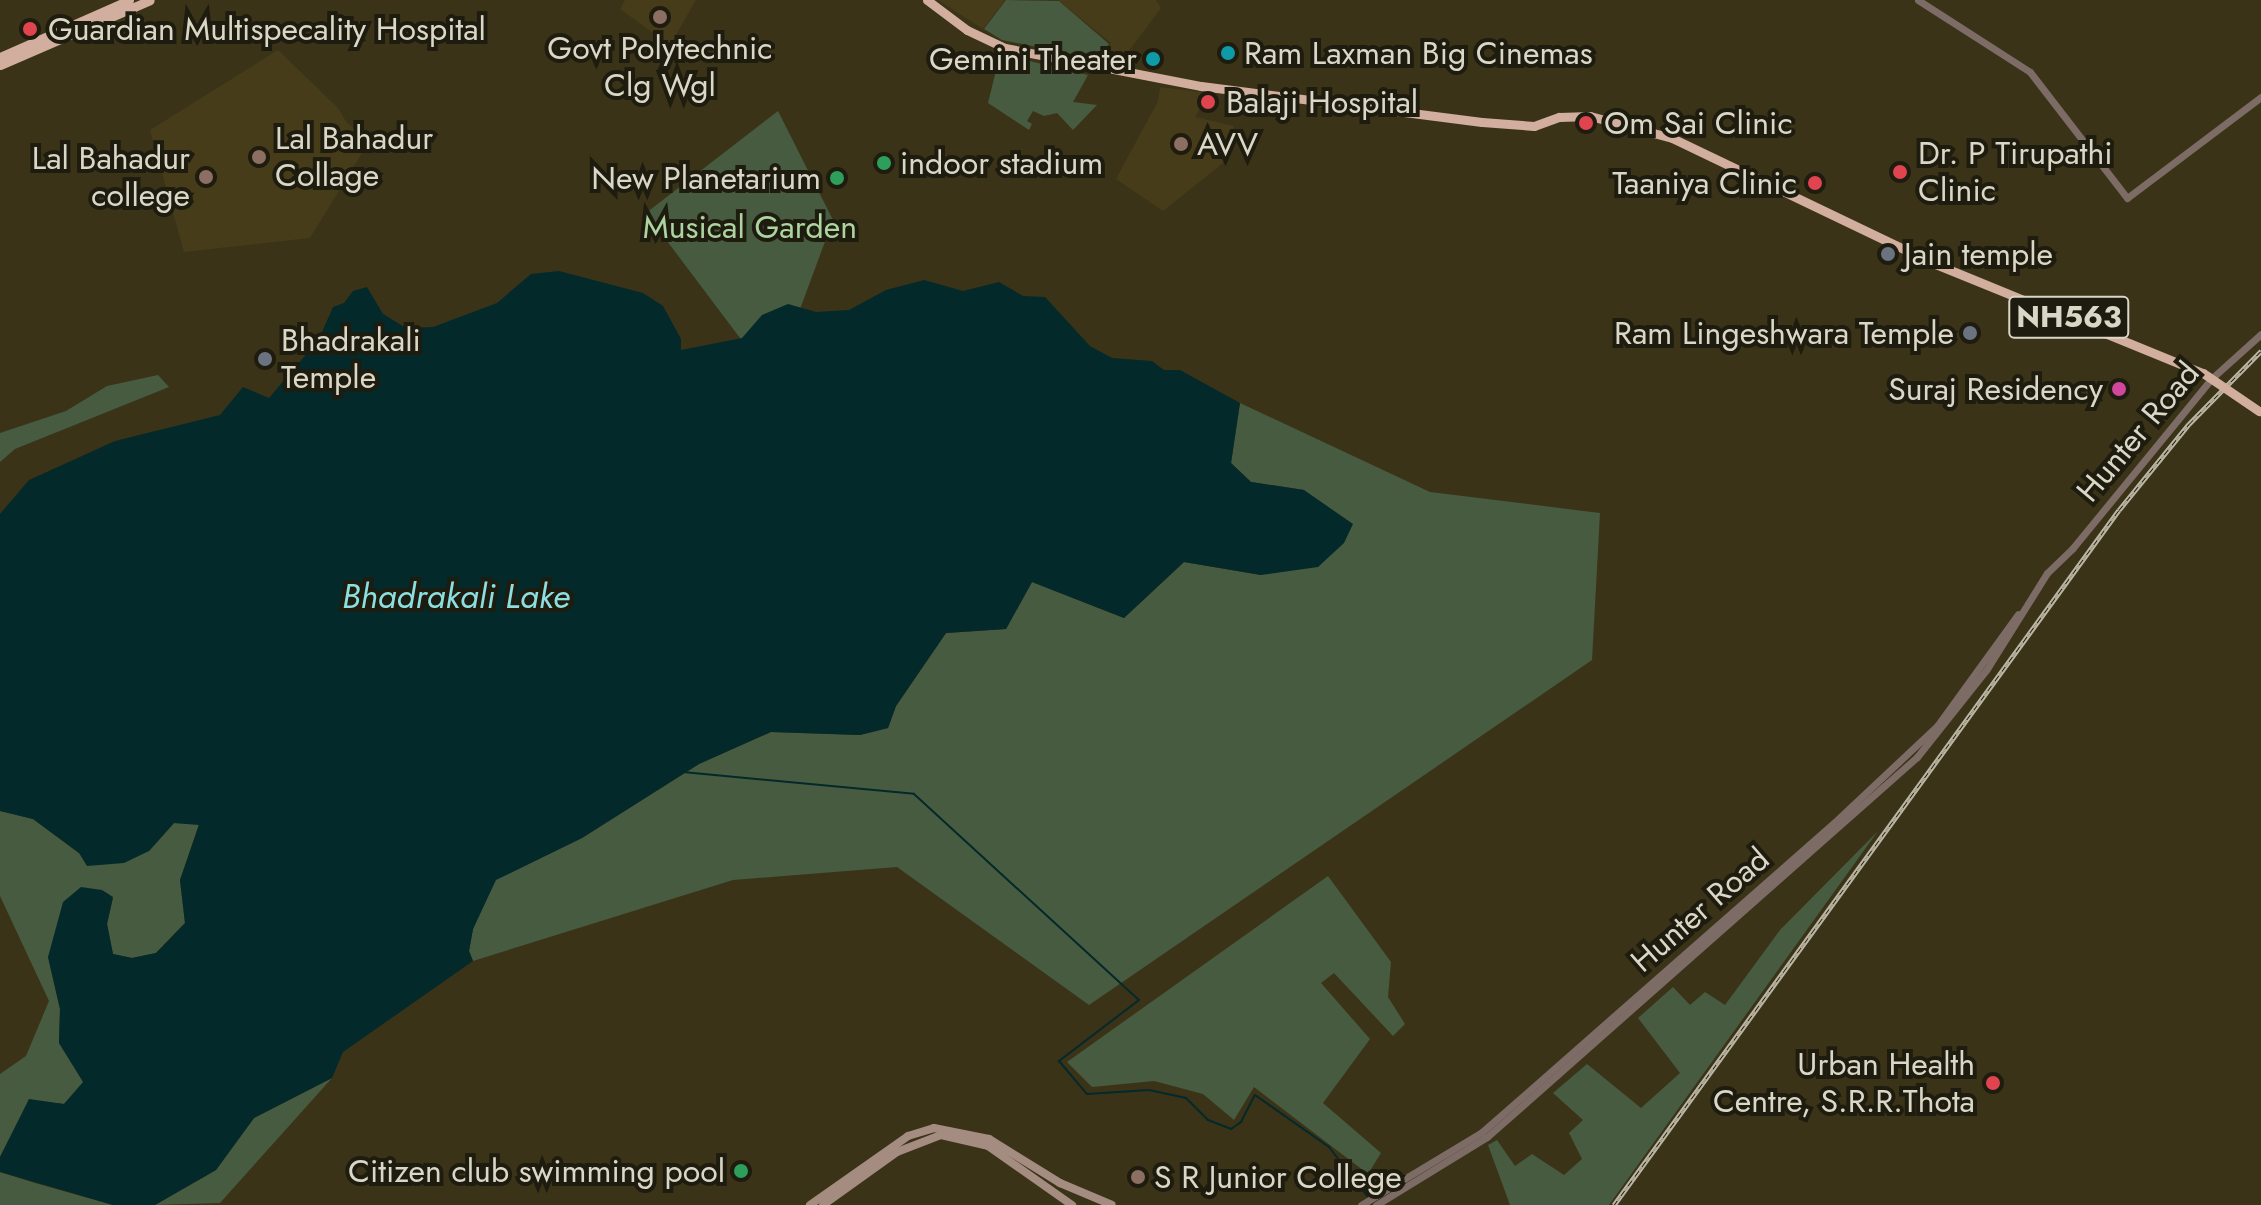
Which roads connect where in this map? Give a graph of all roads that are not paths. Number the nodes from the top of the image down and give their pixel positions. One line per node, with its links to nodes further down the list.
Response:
1 (129, 0): 5 (highway)
2 (150, 0): 6 (highway)
3 (927, 0): 9 (highway, NH563, bridge)
4 (1918, 0): 7 (street)
5 (0, 57)
6 (0, 65)
7 (2261, 97)
8 (2261, 334): 10 (street, Hunter Road)
9 (2261, 412)
10 (1405, 1183): 16 (street, Hunter Road); 17 (street, Hunter Road)
11 (1081, 1192): 12 (main road); 14 (main road); 15 (main road)
12 (810, 1205)
13 (823, 1205): 14 (main road)
14 (1072, 1205)
15 (1112, 1205)
16 (1361, 1205)
17 (1376, 1205)

